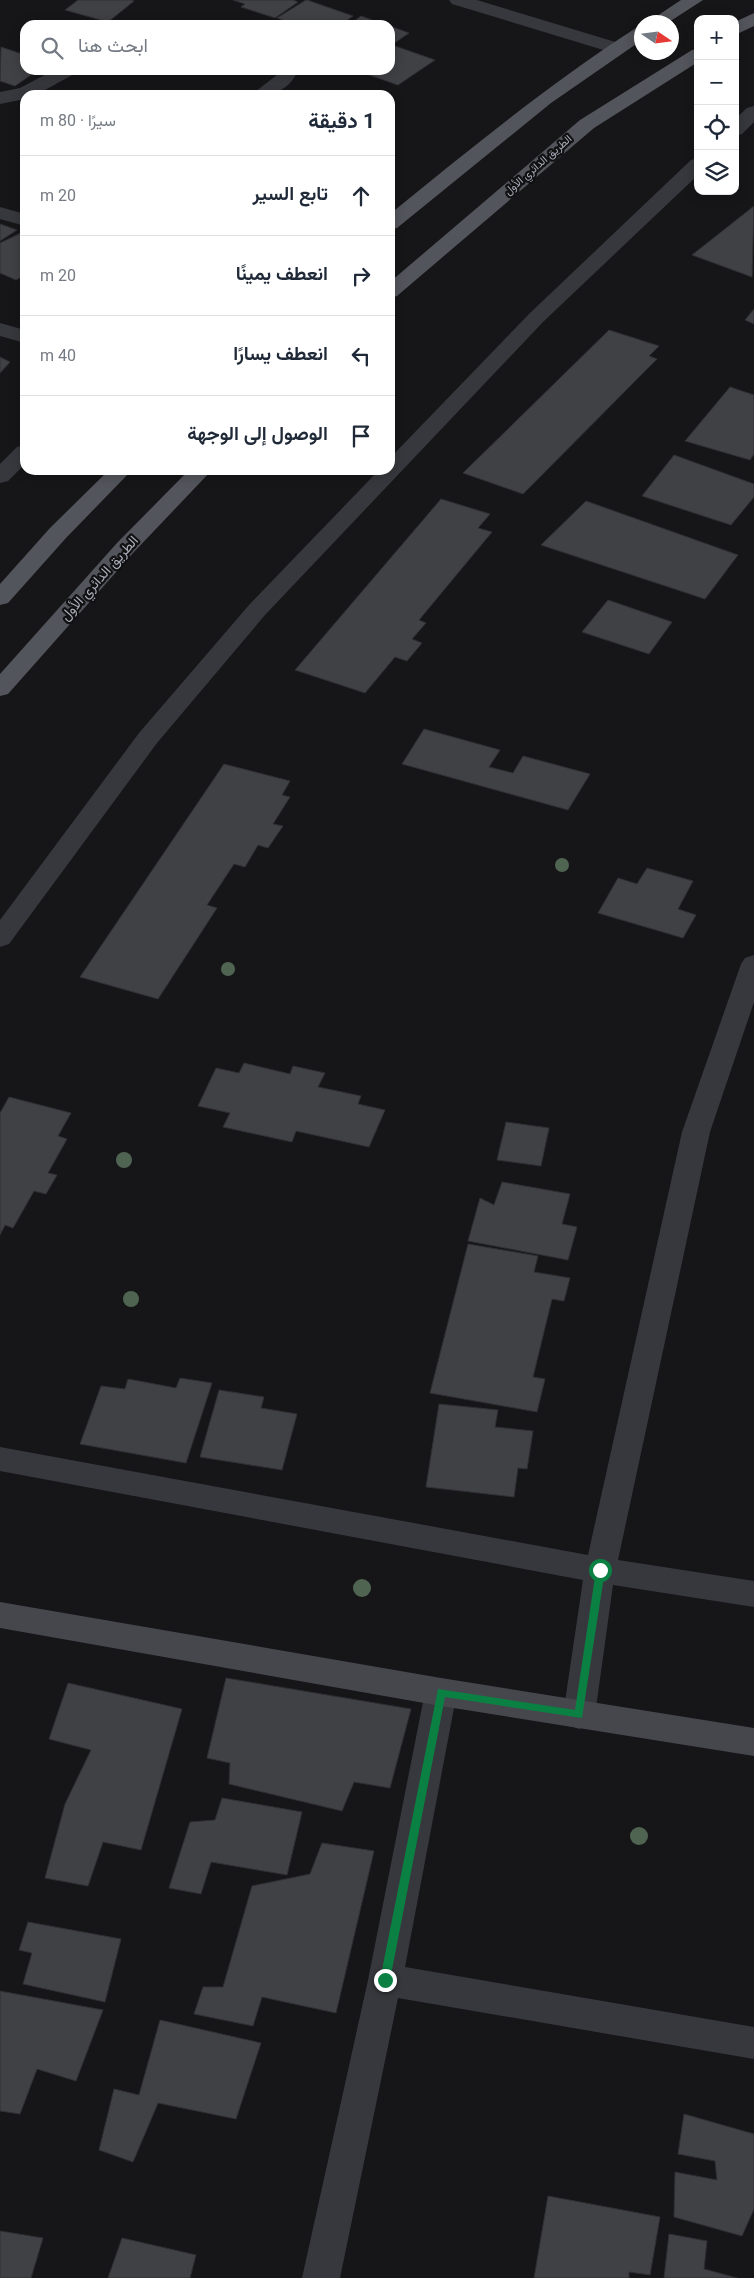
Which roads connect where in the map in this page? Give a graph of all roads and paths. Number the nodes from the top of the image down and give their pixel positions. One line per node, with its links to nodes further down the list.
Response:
1 (458, 0): 7 (street)
2 (694, 0): 3 (main road)
3 (669, 15)
4 (754, 18): 5 (main road)
5 (739, 27)
6 (634, 37): 7 (main road)
7 (616, 48): 20 (main road)
8 (694, 57): 21 (main road, الطريق الدائري الأول)
9 (60, 75): 11 (street)
10 (287, 75): 12 (street)
11 (40, 90)
12 (267, 90)
13 (20, 96): 14 (street)
14 (0, 98)
15 (754, 112): 16 (street)
16 (739, 126)
17 (694, 168): 25 (street)
18 (0, 213): 19 (street)
19 (20, 219)
20 (395, 220)
21 (395, 288)
22 (0, 329): 23 (street)
23 (20, 335)
24 (20, 457): 29 (street)
25 (395, 466)
26 (116, 475): 30 (main road)
27 (196, 475): 31 (main road, الطريق الدائري الأول)
28 (386, 475): 32 (street)
29 (0, 476)
30 (0, 598)
31 (0, 689)
32 (0, 938)
33 (754, 964): 35 (street)
34 (0, 1459): 35 (street)
35 (600, 1570): 36 (street); 39 (street)
36 (754, 1594)
37 (0, 1615): 38 (main road)
38 (441, 1692): 39 (main road); 41 (street)
39 (579, 1715): 40 (main road)
40 (754, 1742)
41 (385, 1980): 42 (street); 43 (street)
42 (754, 2043)
43 (321, 2278)

